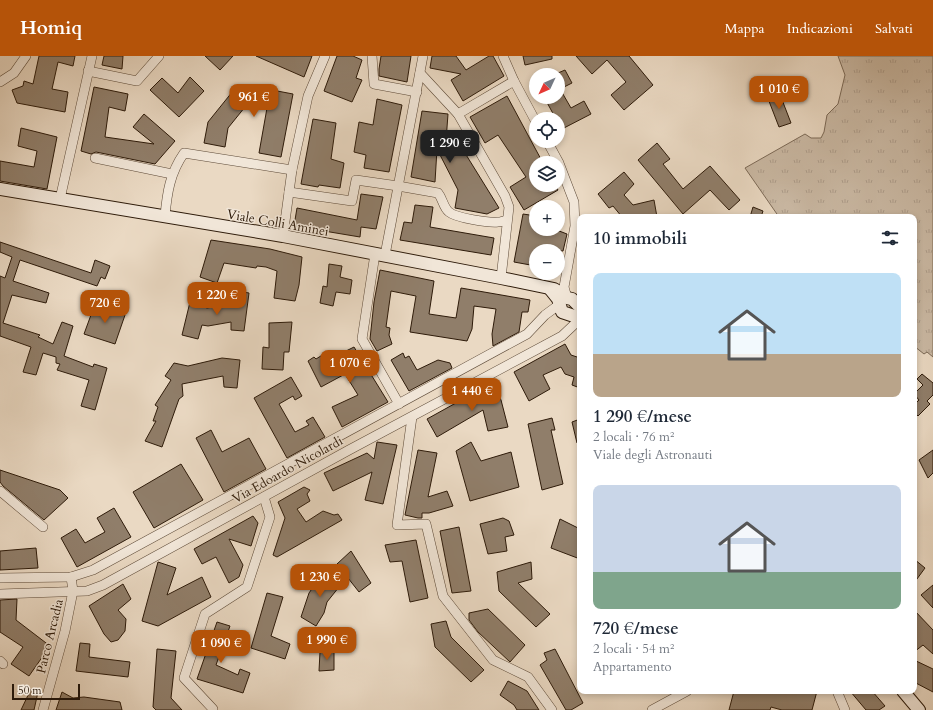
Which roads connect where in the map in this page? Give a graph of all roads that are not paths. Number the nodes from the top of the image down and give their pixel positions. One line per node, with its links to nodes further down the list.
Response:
1 (26, 56): 11 (street)
2 (92, 56): 8 (street)
3 (159, 56): 8 (street)
4 (325, 56): 17 (street)
5 (372, 56): 12 (street)
6 (423, 56): 9 (street)
7 (503, 56): 10 (street)
8 (88, 71): 22 (street)
9 (420, 73): 12 (street); 14 (street)
10 (514, 81): 13 (street); 14 (street)
11 (0, 82)
12 (417, 92): 19 (street)
13 (531, 112)
14 (458, 114): 26 (street)
15 (551, 148): 23 (street)
16 (95, 158): 18 (street)
17 (292, 170): 18 (street); 21 (street)
18 (172, 174): 25 (street)
19 (398, 186): 21 (street); 26 (street); 28 (street)
20 (0, 189): 22 (main road, Viale Colli Aminei)
21 (289, 192): 27 (street)
22 (60, 199): 25 (main road, Viale Colli Aminei)
23 (574, 202): 24 (street); 30 (street)
24 (581, 214)
25 (165, 216): 27 (main road, Viale Colli Aminei)
26 (507, 220): 29 (street)
27 (283, 236): 28 (main road, Viale Colli Aminei)
28 (380, 255): 29 (main road, Viale Colli Aminei); 32 (street)
29 (501, 278): 30 (main road, Viale Colli Aminei)
30 (572, 311): 31 (street); 32 (street, Via Edoardo Nicolardi); 33 (street, Via Edoardo Nicolardi)
31 (577, 324)
32 (399, 404): 37 (street, Via Edoardo Nicolardi)
33 (412, 417): 35 (street, Via Edoardo Nicolardi); 47 (street)
34 (0, 491): 36 (street)
35 (264, 497): 39 (street, Via Edoardo Nicolardi); 44 (street)
36 (43, 527)
37 (71, 577): 38 (street, Via Edoardo Nicolardi); 39 (street, Parco Arcadia)
38 (0, 578)
39 (73, 591): 40 (street, Via Edoardo Nicolardi); 46 (street, Parco Arcadia)
40 (0, 594)
41 (682, 694): 45 (street)
42 (838, 694): 48 (street)
43 (906, 694): 49 (main road)
44 (213, 709)
45 (657, 709)
46 (43, 710)
47 (552, 710)
48 (845, 710)
49 (919, 710)

